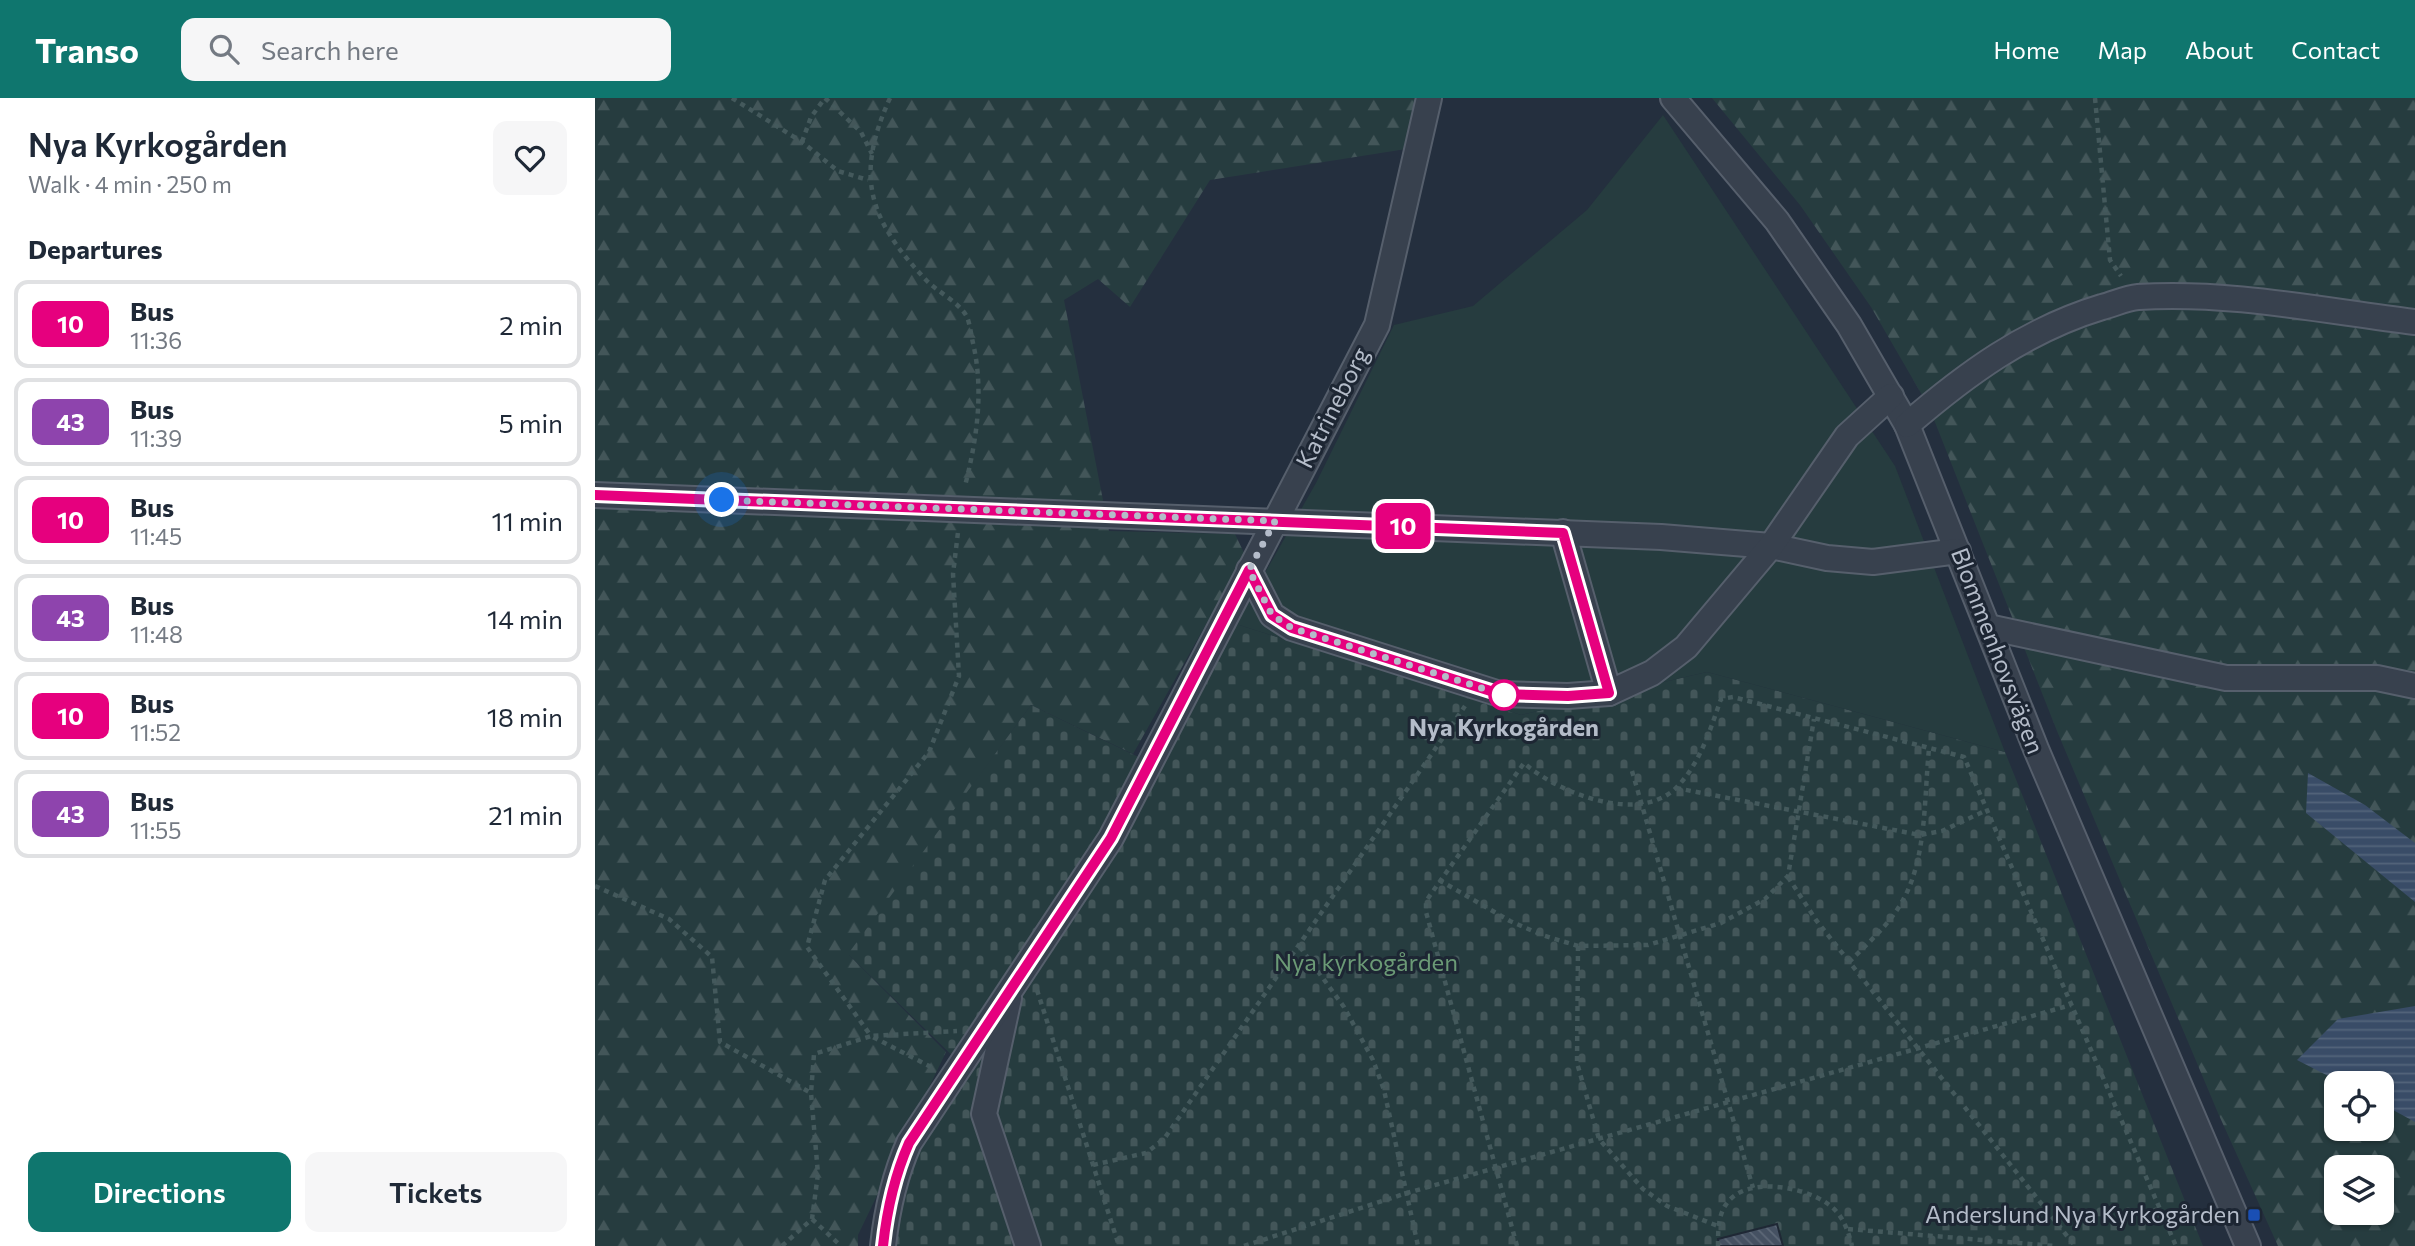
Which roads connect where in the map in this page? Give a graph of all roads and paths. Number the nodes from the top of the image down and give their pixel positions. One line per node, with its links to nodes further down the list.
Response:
1 (732, 98): 7 (path)
2 (825, 98): 7 (path); 8 (path)
3 (890, 98): 8 (path)
4 (1429, 98): 16 (street, Katrineborg)
5 (1674, 98): 12 (street, Blommenhovsvägen)
6 (2095, 98): 10 (path)
7 (802, 142): 9 (path)
8 (872, 155): 9 (path)
9 (869, 180): 15 (path)
10 (2136, 297): 11 (street); 13 (street)
11 (2415, 322)
12 (1891, 396): 13 (street, Blommenhovsvägen); 18 (street)
13 (1907, 425): 19 (street, Blommenhovsvägen)
14 (595, 495): 15 (street)
15 (960, 509): 16 (street); 44 (path)
16 (1275, 521): 17 (street); 20 (street, Katrineborg)
17 (1563, 533): 18 (street); 24 (street)
18 (1771, 546): 19 (street); 24 (street)
19 (1958, 551): 21 (street, Blommenhovsvägen)
20 (1249, 570): 23 (street); 40 (street, Katrineborg)
21 (1988, 627): 22 (street); 70 (street, Blommenhovsvägen)
22 (2415, 686)
23 (1478, 687): 24 (street); 38 (path)
24 (1609, 693)
25 (1814, 719): 26 (path); 28 (path); 31 (path)
26 (1929, 750): 30 (path); 32 (path)
27 (1632, 771): 29 (path)
28 (1676, 788): 29 (path); 31 (path)
29 (1642, 802): 34 (path); 36 (path)
30 (1987, 810): 32 (path); 42 (path)
31 (1799, 811): 32 (path); 33 (path)
32 (1920, 835): 39 (path)
33 (1788, 876): 36 (path); 39 (path)
34 (1439, 880): 37 (path); 51 (path)
35 (595, 886): 47 (path)
36 (1680, 935): 37 (path); 48 (path)
37 (1578, 946): 49 (path)
38 (1300, 947): 50 (path); 53 (path)
39 (1849, 962): 45 (path)
40 (1028, 963): 41 (street, Katrineborg); 50 (path)
41 (1011, 987): 43 (street, Katrineborg); 60 (street)
42 (2071, 1005): 45 (path); 69 (path)
43 (982, 1029): 44 (path); 46 (street, Katrineborg)
44 (871, 1036): 46 (path); 47 (path)
45 (1918, 1048): 48 (path); 68 (path)
46 (950, 1077): 59 (street, Katrineborg)
47 (811, 1093): 54 (path)
48 (1729, 1102): 49 (path); 52 (path)
49 (1599, 1139): 51 (path); 55 (path)
50 (1093, 1165): 61 (path)
51 (1494, 1169): 53 (path); 64 (path)
52 (1753, 1188): 55 (path); 56 (path)
53 (1407, 1194): 62 (path); 63 (path)
54 (812, 1219): 57 (path); 58 (path)
55 (1718, 1226): 65 (path)
56 (1848, 1229): 66 (path); 67 (path)
57 (782, 1246)
58 (841, 1246)
59 (883, 1246)
60 (1028, 1246)
61 (1119, 1246)
62 (1244, 1246)
63 (1417, 1246)
64 (1517, 1246)
65 (1718, 1246)
66 (1852, 1246)
67 (2055, 1246)
68 (2075, 1246)
69 (2176, 1246)
70 (2248, 1246)

